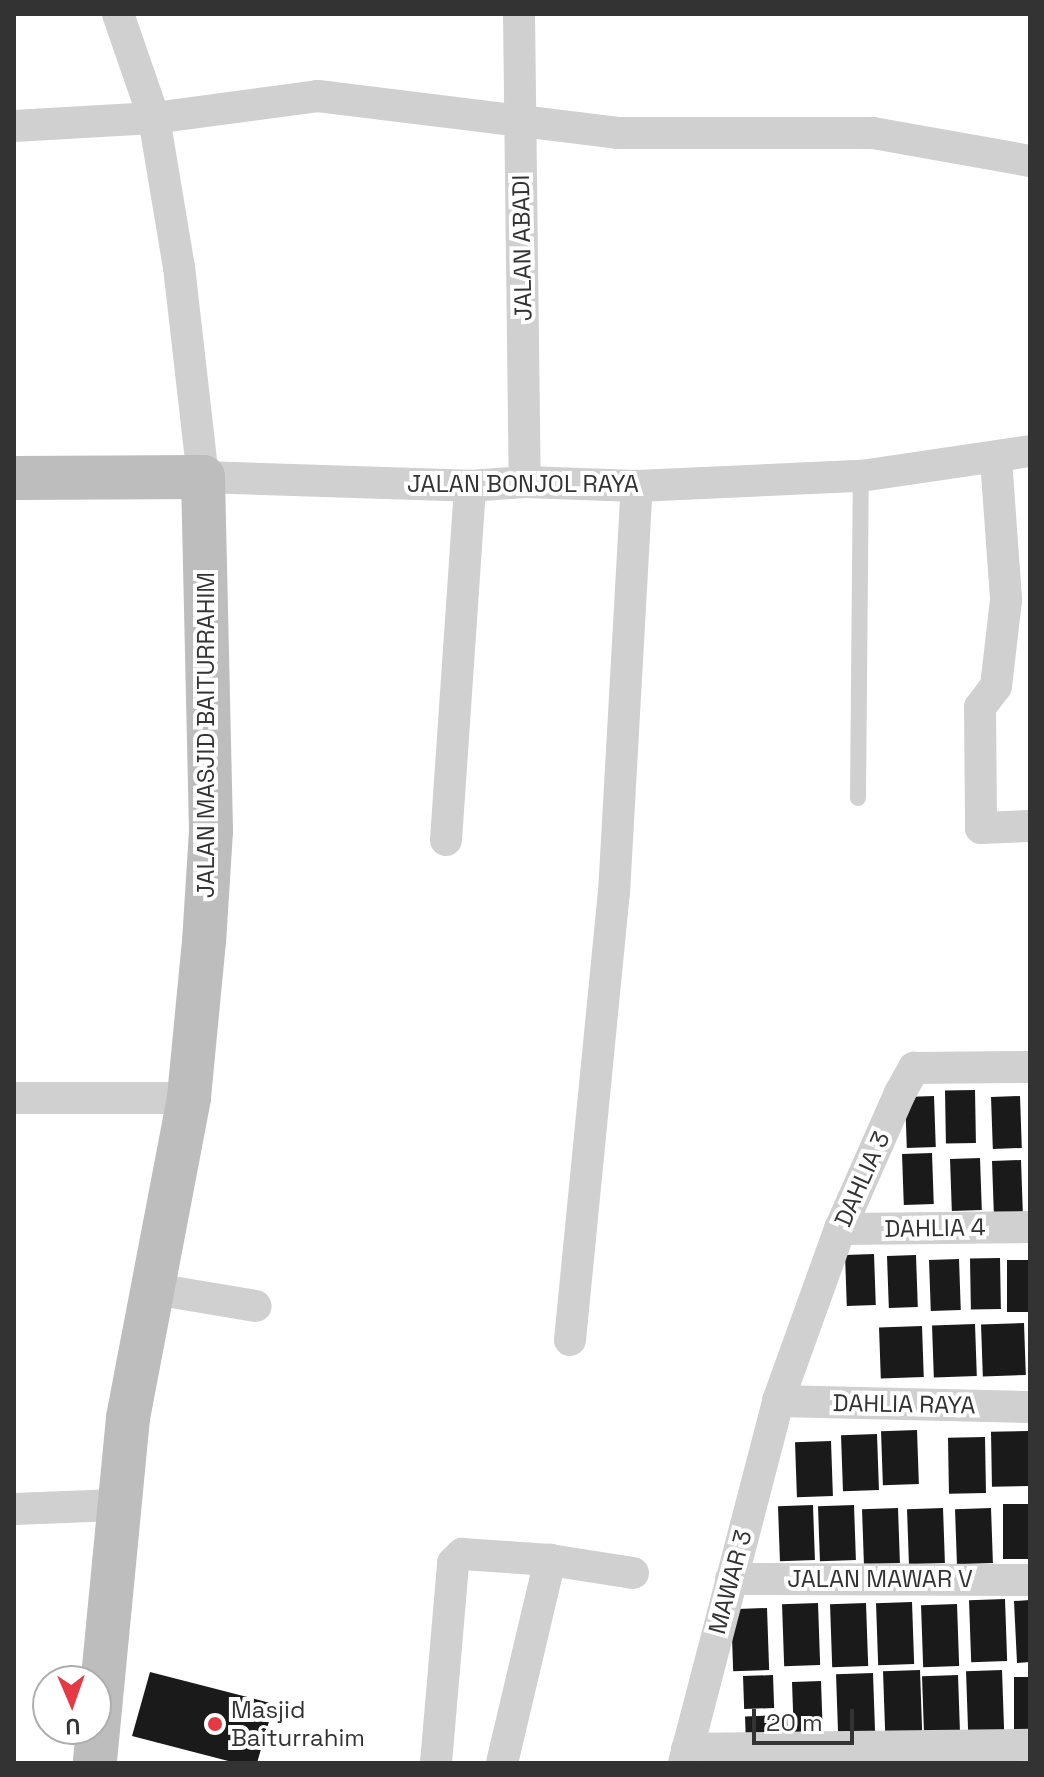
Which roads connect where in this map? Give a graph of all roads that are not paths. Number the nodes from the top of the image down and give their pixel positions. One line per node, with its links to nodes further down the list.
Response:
1 (118, 14): 3 (street)
2 (519, 14): 4 (street, JALAN ABADI)
3 (154, 118): 4 (street); 5 (street); 10 (street)
4 (521, 122): 6 (street); 12 (street, JALAN ABADI)
5 (14, 126)
6 (1030, 161)
7 (1030, 451): 8 (street, JALAN BONJOL RAYA)
8 (996, 459): 9 (street, JALAN BONJOL RAYA); 15 (street)
9 (861, 476): 14 (street, JALAN BONJOL RAYA); 16 (lane)
10 (203, 477): 11 (street, JALAN BONJOL RAYA); 13 (street, JALAN BONJOL RAYA); 21 (street, JALAN MASJID BAITURRAHIM)
11 (14, 478)
12 (525, 482): 13 (street, JALAN BONJOL RAYA); 14 (street, JALAN BONJOL RAYA)
13 (470, 486): 18 (street)
14 (637, 486): 26 (street)
15 (1018, 599): 17 (street)
16 (858, 798)
17 (1030, 826)
18 (446, 840)
19 (1030, 1067): 23 (street, DAHLIA 3)
20 (14, 1098): 21 (street)
21 (189, 1098): 24 (street, JALAN MASJID BAITURRAHIM)
22 (1030, 1227): 23 (street, DAHLIA 4)
23 (840, 1229): 27 (street, DAHLIA 3)
24 (154, 1289): 25 (street); 29 (street, JALAN MASJID BAITURRAHIM)
25 (256, 1306)
26 (570, 1340)
27 (778, 1401): 28 (street, DAHLIA RAYA); 33 (street, MAWAR 3)
28 (1030, 1407)
29 (117, 1505): 30 (street); 37 (street, JALAN MASJID BAITURRAHIM)
30 (14, 1509)
31 (550, 1560): 32 (street); 38 (street); 39 (street)
32 (633, 1573)
33 (731, 1579): 34 (street, JALAN MAWAR V); 36 (street, MAWAR 3)
34 (1030, 1580)
35 (1030, 1745): 36 (street)
36 (686, 1756)
37 (95, 1763)
38 (436, 1763)
39 (502, 1763)

